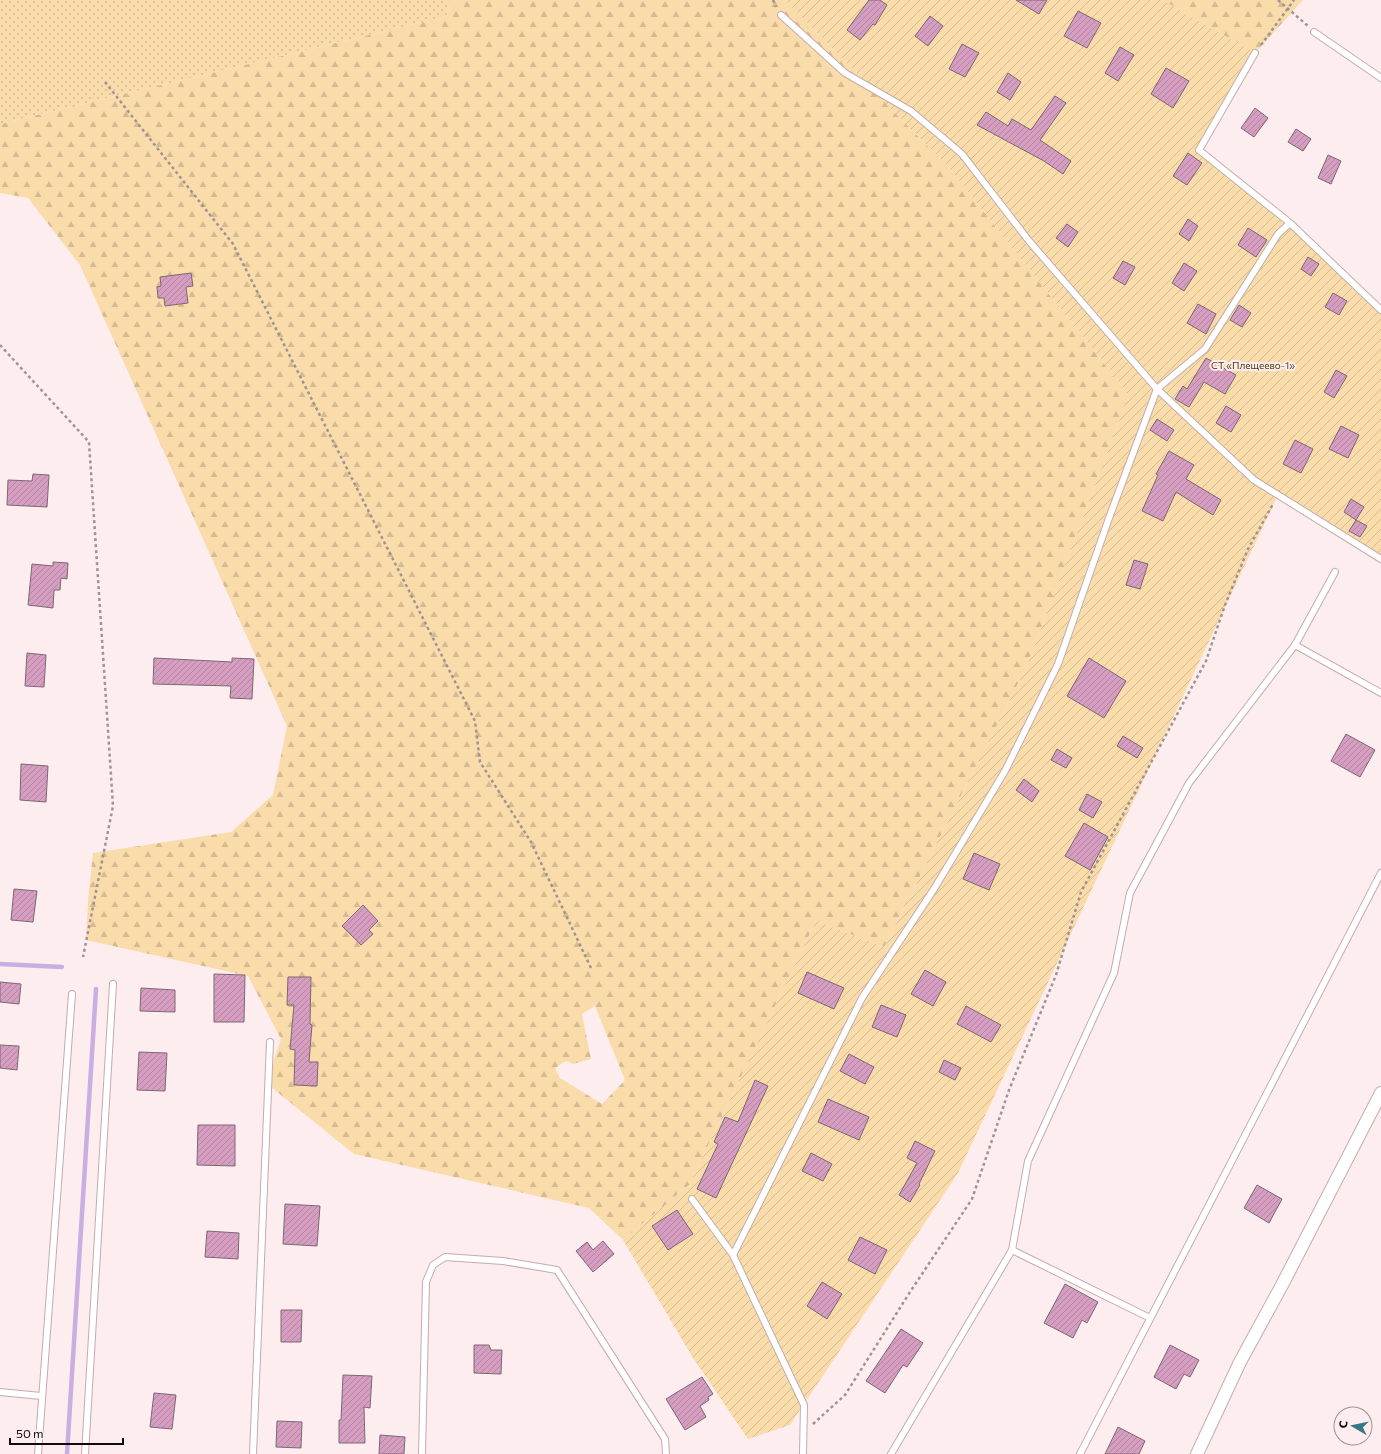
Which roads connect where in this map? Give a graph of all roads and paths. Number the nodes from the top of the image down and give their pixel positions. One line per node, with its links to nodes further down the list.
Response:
1 (1278, 0): 3 (path)
2 (1294, 0): 3 (path)
3 (1288, 8): 5 (path); 6 (path)
4 (781, 15): 12 (lane)
5 (1314, 32): 7 (lane)
6 (1255, 53): 9 (lane)
7 (1381, 78)
8 (105, 82): 20 (path)
9 (1290, 223): 10 (lane); 12 (lane)
10 (1381, 310)
11 (0, 345): 19 (path)
12 (1157, 389): 13 (lane); 27 (lane)
13 (1279, 495): 14 (lane); 31 (path)
14 (1381, 559)
15 (1335, 572): 16 (lane)
16 (1295, 644): 17 (lane); 26 (lane)
17 (1381, 693)
18 (1381, 873): 28 (lane)
19 (83, 957)
20 (592, 970)
21 (113, 984): 33 (lane)
22 (72, 994): 30 (lane)
23 (270, 1042): 34 (lane)
24 (1381, 1093): 40 (street)
25 (692, 1199): 27 (lane)
26 (1012, 1250): 28 (lane); 38 (lane)
27 (733, 1255): 31 (lane)
28 (1150, 1318): 39 (lane)
29 (0, 1392): 30 (lane)
30 (41, 1396): 32 (lane)
31 (804, 1433): 37 (lane)
32 (38, 1454)
33 (85, 1454)
34 (253, 1454)
35 (422, 1454): 36 (lane)
36 (666, 1454)
37 (803, 1454)
38 (891, 1454)
39 (1080, 1454)
40 (1197, 1454)

